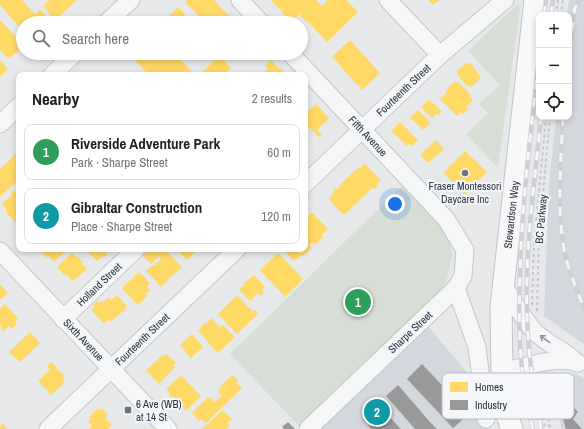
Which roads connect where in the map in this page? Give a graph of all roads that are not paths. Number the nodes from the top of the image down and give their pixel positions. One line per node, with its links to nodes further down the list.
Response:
1 (131, 0): 6 (street)
2 (240, 0): 7 (street)
3 (388, 0): 8 (street)
4 (505, 0): 8 (street, Fourteenth Street)
5 (535, 0): 22 (main road, Stewardson Way)
6 (114, 16)
7 (255, 16)
8 (440, 55): 16 (street, Fourteenth Street)
9 (68, 60): 11 (street)
10 (294, 60): 12 (street, Fifth Avenue)
11 (55, 72)
12 (302, 72)
13 (310, 85): 16 (street, Fifth Avenue)
14 (16, 109): 15 (street)
15 (0, 124)
16 (362, 130): 17 (street, Fourteenth Street); 18 (street, Fifth Avenue)
17 (308, 181)
18 (446, 219): 23 (street, Sharpe Street)
19 (0, 251): 24 (street, Sixth Avenue)
20 (133, 252): 24 (street, Holland Street)
21 (234, 252): 26 (street, Fourteenth Street)
22 (502, 284): 25 (street, one-way to 22); 27 (main road, Stewardson Way)
23 (456, 288): 28 (street); 32 (street, Sharpe Street)
24 (63, 319): 26 (street, Sixth Avenue)
25 (580, 364): 27 (street)
26 (110, 369): 30 (street, Fourteenth Street); 31 (street, Sixth Avenue)
27 (502, 372)
28 (480, 373)
29 (508, 419): 33 (main road, Stewardson Way)
30 (48, 429)
31 (168, 429)
32 (308, 429)
33 (512, 429)

